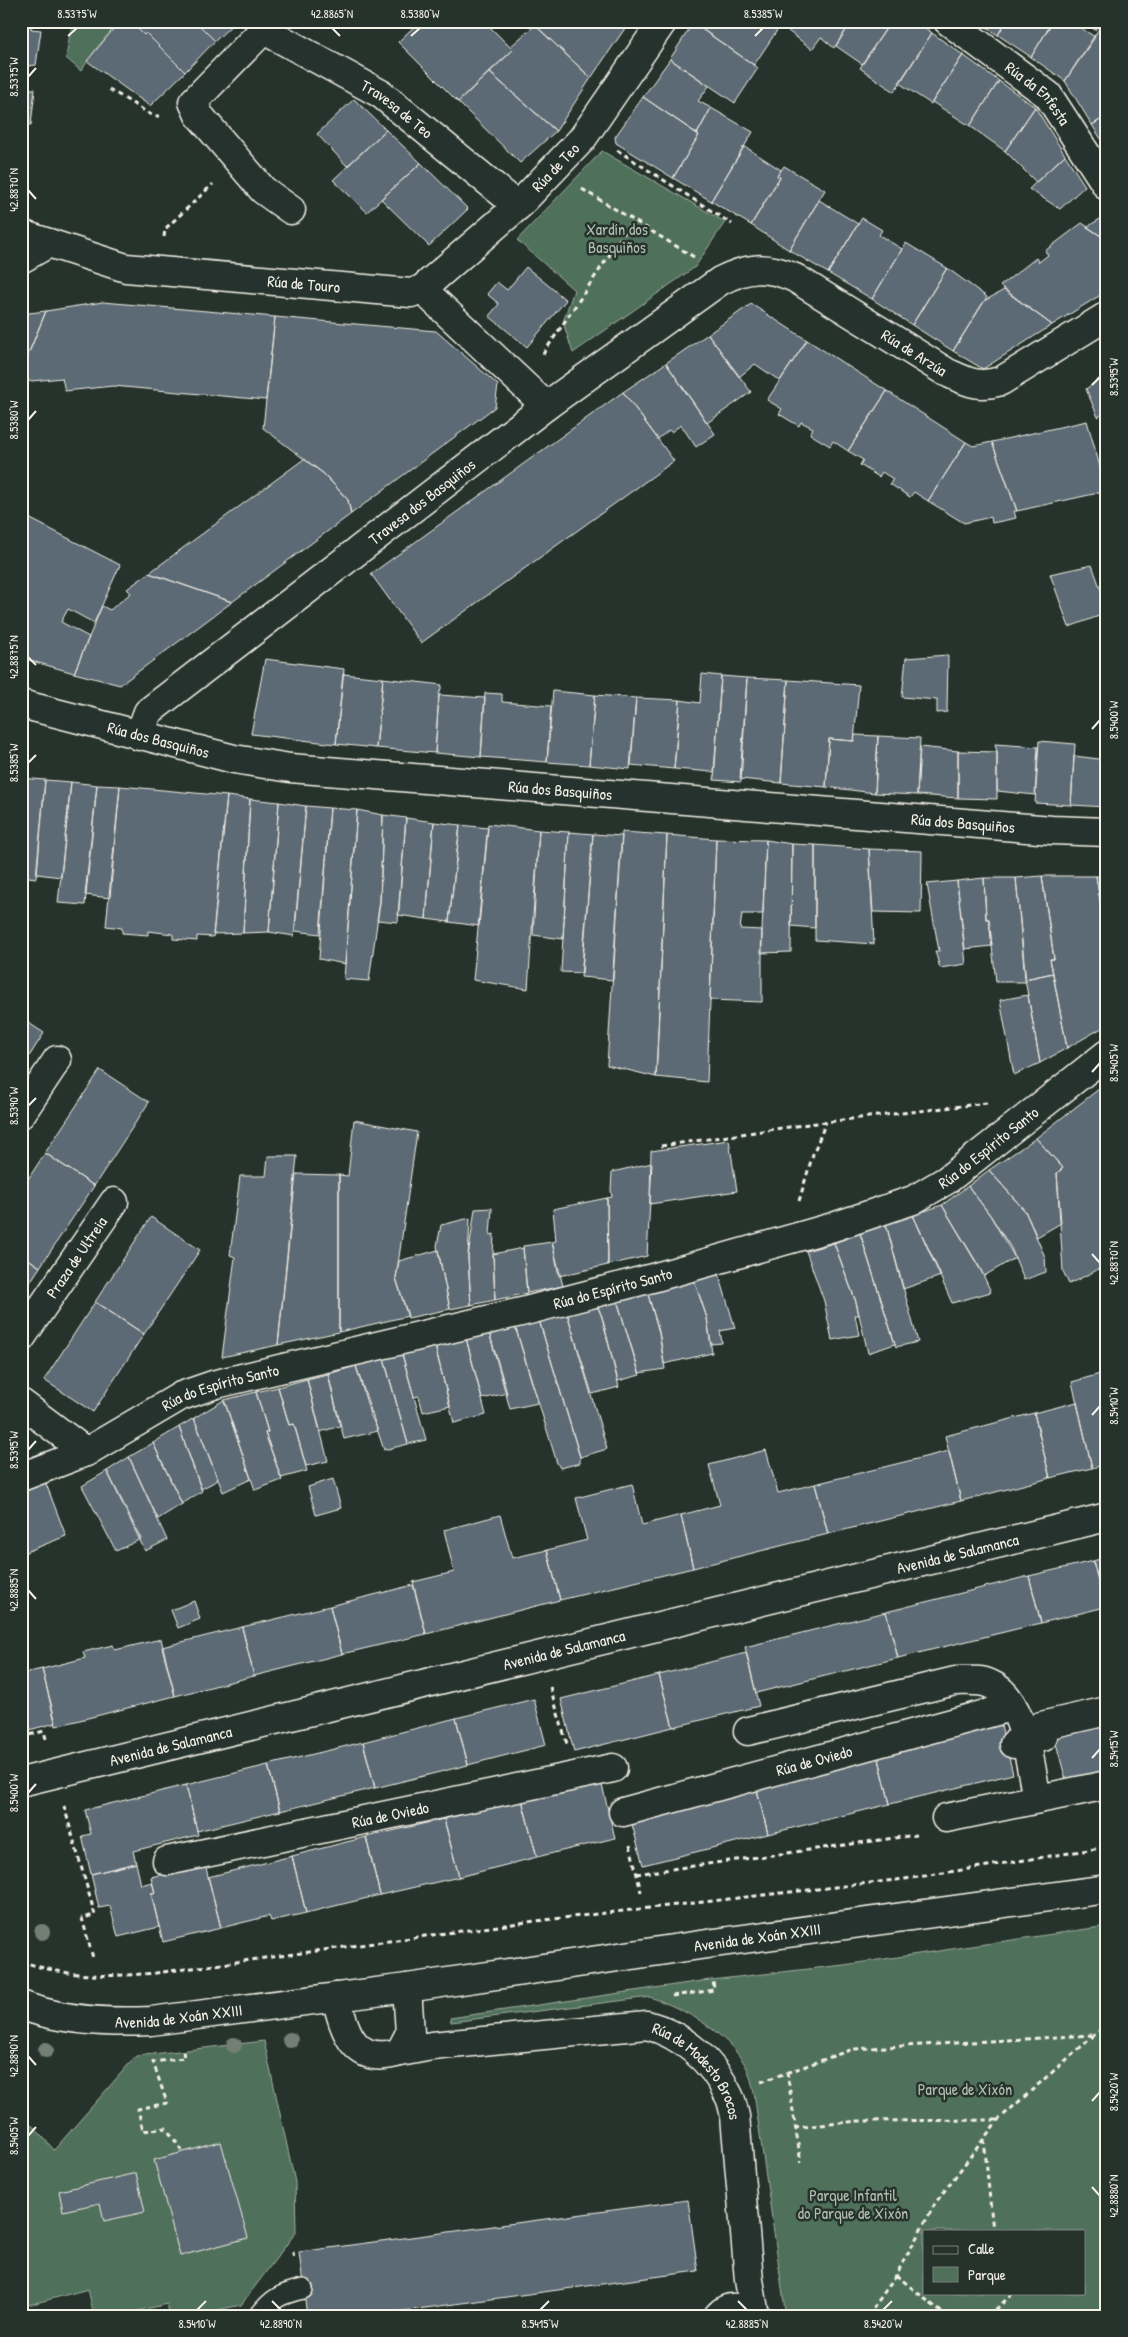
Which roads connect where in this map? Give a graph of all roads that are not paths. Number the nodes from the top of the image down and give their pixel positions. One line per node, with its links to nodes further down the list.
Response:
1 (663, 21): 5 (street, Rúa de Teo)
2 (948, 21): 4 (street, Rúa da Enfesta)
3 (268, 26): 5 (street, Travesa de Teo); 6 (street, Travesa de Teo)
4 (1107, 186)
5 (518, 206): 11 (street, Rúa de Teo)
6 (291, 210)
7 (21, 234): 8 (street, Rúa de Touro)
8 (48, 243): 9 (street); 11 (street, Rúa de Touro)
9 (21, 259)
10 (720, 281): 12 (street, Rúa de Arzúa); 13 (street, Travesa dos Basquiños)
11 (422, 289): 13 (street)
12 (1107, 316)
13 (546, 406): 15 (street, Travesa dos Basquiños)
14 (21, 704): 15 (street, Rúa dos Basquiños)
15 (139, 736): 16 (street, Rúa dos Basquiños)
16 (1107, 832)
17 (1107, 1054): 23 (street, Rúa do Espírito Santo)
18 (57, 1060): 19 (street)
19 (21, 1114)
20 (114, 1202): 21 (street, Praza de Ultreia)
21 (21, 1338)
22 (21, 1403): 23 (street)
23 (86, 1452): 24 (street)
24 (21, 1478)
25 (1107, 1517): 31 (street, Avenida de Salamanca)
26 (1004, 1709): 34 (street, Rúa de Oviedo)
27 (1107, 1711): 29 (street)
28 (748, 1730): 29 (street)
29 (1019, 1743): 33 (street)
30 (613, 1768): 36 (street, Rúa de Oviedo)
31 (21, 1782)
32 (1107, 1785): 33 (street)
33 (1038, 1799): 35 (street)
34 (623, 1812)
35 (946, 1818)
36 (167, 1861)
37 (1107, 1889): 38 (street, Avenida de Xoán XXIII)
38 (407, 1988): 39 (street, Avenida de Xoán XXIII); 41 (street)
39 (336, 1997): 40 (street, Avenida de Xoán XXIII); 41 (street)
40 (21, 2005)
41 (414, 2044): 43 (street, Rúa de Modesto Brocos)
42 (303, 2289): 44 (lane)
43 (741, 2314)
44 (259, 2316)

